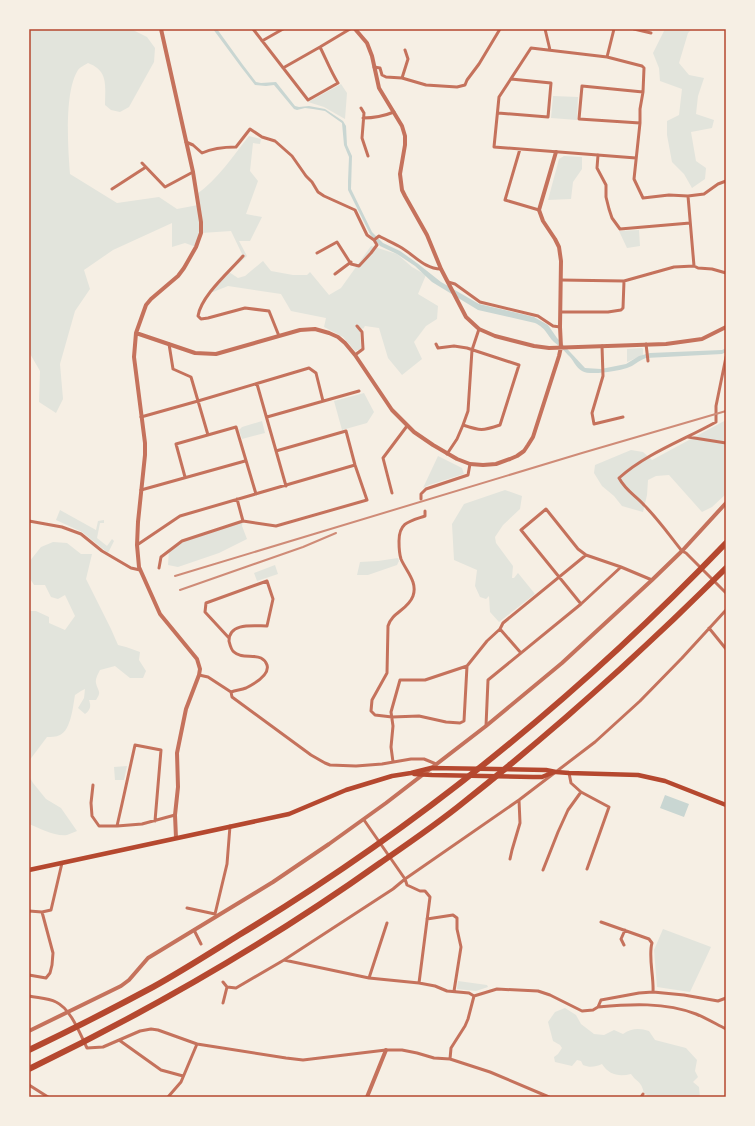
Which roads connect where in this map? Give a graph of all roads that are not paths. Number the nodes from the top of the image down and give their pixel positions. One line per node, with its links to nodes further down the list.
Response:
1 (161, 29): 26 (street)
2 (252, 29): 11 (street)
3 (282, 29): 11 (street)
4 (350, 29): 12 (street)
5 (355, 29): 16 (street)
6 (500, 29): 18 (street)
7 (545, 29): 14 (street)
8 (614, 29): 15 (street)
9 (634, 29): 10 (street)
10 (652, 33)
11 (262, 41): 17 (street)
12 (320, 48): 17 (street); 17 (street)
13 (405, 50): 18 (street)
14 (550, 50): 15 (street); 19 (street)
15 (608, 57): 20 (street)
16 (374, 67): 18 (street); 22 (street)
17 (283, 68)
18 (402, 78)
19 (510, 79): 23 (street); 23 (street)
20 (643, 92): 25 (street); 25 (street)
21 (361, 108): 24 (street)
22 (394, 112): 24 (street); 47 (street)
23 (498, 113): 27 (street)
24 (363, 118): 30 (street)
25 (640, 123): 31 (street)
26 (186, 142): 34 (street); 40 (street)
27 (520, 149): 28 (street); 38 (street)
28 (556, 152): 29 (street); 38 (street)
29 (598, 155): 31 (street); 39 (street)
30 (368, 156)
31 (636, 158): 37 (street)
32 (142, 163): 33 (street)
33 (146, 167): 34 (street); 36 (street)
34 (193, 172): 58 (street)
35 (726, 181): 37 (street)
36 (112, 189)
37 (688, 196): 39 (street)
38 (539, 210): 50 (street)
39 (690, 223): 46 (street)
40 (374, 240): 45 (street); 47 (street)
41 (326, 241): 42 (street)
42 (330, 246): 43 (street); 45 (street)
43 (317, 253)
44 (243, 256): 59 (street)
45 (350, 262): 49 (street)
46 (694, 266): 48 (street); 51 (street)
47 (441, 268): 52 (street)
48 (726, 272)
49 (335, 274)
50 (561, 280): 51 (street); 53 (street)
51 (624, 282): 53 (street)
52 (448, 284): 55 (street); 57 (street)
53 (561, 312): 55 (street)
54 (357, 326): 68 (street)
55 (560, 327): 65 (street)
56 (726, 327): 62 (street)
57 (479, 329): 65 (street); 66 (street)
58 (136, 333): 60 (street); 75 (street)
59 (280, 336): 60 (street); 68 (street)
60 (169, 344): 73 (street)
61 (436, 344): 64 (street)
62 (646, 344): 63 (street); 70 (street)
63 (602, 346): 65 (street); 77 (street)
64 (438, 348): 66 (street); 67 (street)
65 (561, 348): 86 (street)
66 (472, 350): 78 (street); 78 (street)
67 (439, 353)
68 (355, 355): 79 (street)
69 (726, 357): 81 (street)
70 (648, 361)
71 (257, 384): 73 (street); 74 (street); 76 (street)
72 (359, 391): 74 (street)
73 (198, 401): 75 (street); 80 (street)
74 (323, 402): 76 (street)
75 (141, 416): 90 (street)
76 (266, 417): 83 (street)
77 (623, 418)
78 (463, 425): 84 (street)
79 (407, 426): 84 (street); 91 (street)
80 (208, 435): 85 (street); 88 (street)
81 (686, 437): 82 (street); 101 (street)
82 (726, 443)
83 (276, 451): 87 (street); 89 (street)
84 (448, 454): 86 (street)
85 (245, 461): 88 (street); 92 (street)
86 (470, 464): 94 (street)
87 (355, 465): 89 (street); 98 (street)
88 (185, 477): 90 (street)
89 (286, 486): 92 (street)
90 (141, 490): 100 (street)
91 (392, 493)
92 (256, 494): 93 (street)
93 (237, 499): 98 (street); 100 (street)
94 (421, 499)
95 (726, 503): 101 (street)
96 (425, 511): 120 (street)
97 (29, 521): 106 (street)
98 (243, 521): 104 (street)
99 (726, 543): 174 (highway)
100 (137, 545): 106 (street)
101 (684, 552): 108 (street); 109 (street)
102 (586, 555): 103 (street); 107 (street); 107 (street)
103 (621, 567): 108 (street); 110 (street)
104 (159, 568)
105 (726, 568): 177 (highway)
106 (140, 570): 118 (street)
107 (559, 577): 110 (street); 113 (street)
108 (652, 580): 121 (street)
109 (726, 593)
110 (581, 604): 116 (street)
111 (726, 610): 112 (street)
112 (709, 628): 115 (street); 125 (street)
113 (500, 629): 116 (street); 117 (street)
114 (230, 638): 114 (street); 119 (street)
115 (726, 649)
116 (521, 653): 121 (street)
117 (467, 666): 120 (street); 120 (street)
118 (199, 675): 119 (street); 133 (street)
119 (231, 692): 122 (street)
120 (392, 717): 122 (street)
121 (486, 726): 123 (street)
122 (393, 762): 123 (street)
123 (436, 764): 124 (street)
124 (431, 768): 125 (main road); 126 (main road); 128 (street)
125 (556, 772): 127 (main road); 128 (main road); 131 (street)
126 (411, 773): 128 (main road); 137 (main road)
127 (569, 773): 130 (street); 132 (main road)
128 (423, 774): 134 (street)
129 (93, 785): 136 (street)
130 (581, 792): 141 (street); 143 (street)
131 (519, 800): 139 (street); 144 (street)
132 (726, 805)
133 (175, 815): 135 (street); 138 (street)
134 (364, 820): 144 (street); 148 (street)
135 (155, 821): 136 (street); 136 (street)
136 (117, 826)
137 (230, 826): 138 (main road); 148 (street)
138 (176, 838): 140 (main road)
139 (510, 859)
140 (62, 862): 142 (main road); 147 (street)
141 (587, 869)
142 (29, 870)
143 (543, 870)
144 (405, 879): 149 (street); 156 (street)
145 (186, 908): 148 (street)
146 (29, 911): 147 (street)
147 (42, 912): 157 (street)
148 (215, 916): 152 (street)
149 (428, 919): 160 (street); 162 (street)
150 (601, 922): 153 (street)
151 (387, 923): 158 (street)
152 (194, 930): 154 (street); 169 (street)
153 (625, 930): 155 (street); 163 (street)
154 (202, 944)
155 (624, 945)
156 (284, 960): 158 (street); 161 (street)
157 (29, 975)
158 (369, 978): 160 (street)
159 (223, 982): 161 (street)
160 (419, 983): 162 (street)
161 (227, 987): 167 (street)
162 (454, 991): 165 (street)
163 (654, 992): 166 (street); 168 (street)
164 (29, 996): 169 (street)
165 (474, 996): 168 (street); 176 (street)
166 (726, 998)
167 (223, 1003)
168 (598, 1007): 170 (street)
169 (68, 1012): 171 (street); 172 (street)
170 (726, 1029)
171 (29, 1031)
172 (119, 1040): 173 (street); 178 (street)
173 (197, 1044): 175 (street); 178 (street)
174 (29, 1050)
175 (386, 1050): 176 (street); 182 (street)
176 (450, 1059): 183 (street)
177 (29, 1069)
178 (183, 1076): 181 (street)
179 (29, 1085): 180 (street)
180 (48, 1097)
181 (168, 1097)
182 (367, 1097)
183 (549, 1097)

